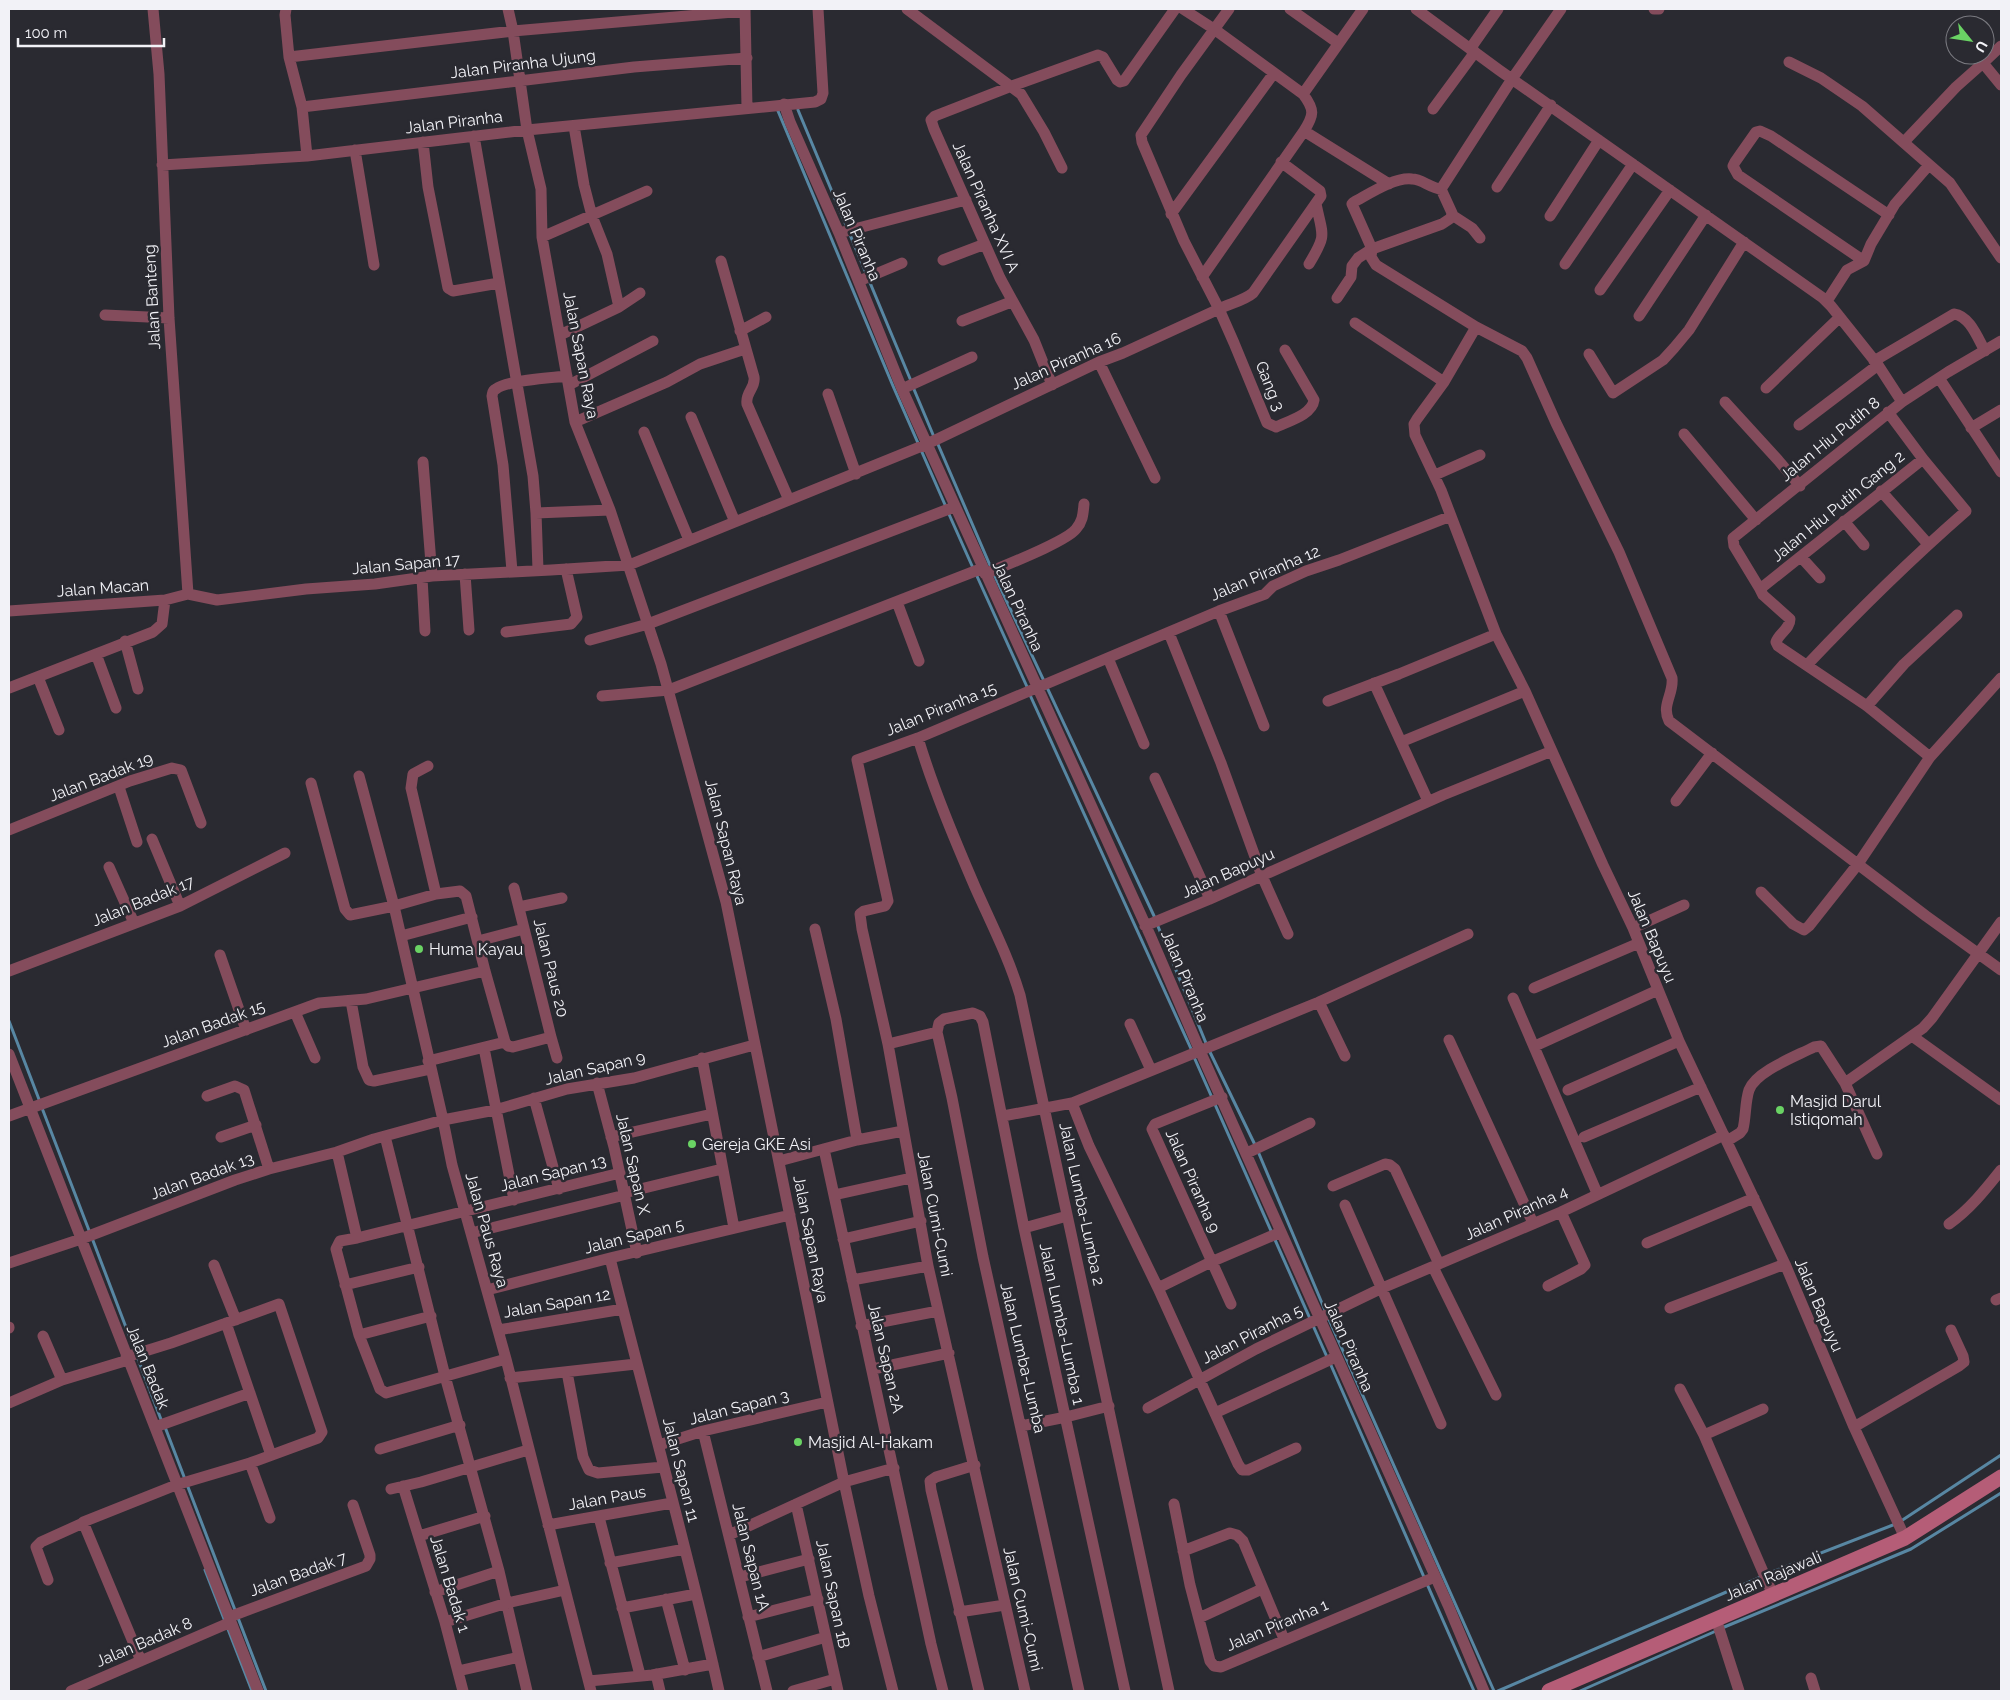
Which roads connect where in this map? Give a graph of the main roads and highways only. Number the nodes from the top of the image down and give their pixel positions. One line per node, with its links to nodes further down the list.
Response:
1 (2001, 1477): 2 (main road, Jalan Rajawali)
2 (1568, 1687): 3 (main road, Jalan Rajawali)
3 (1549, 1691)

